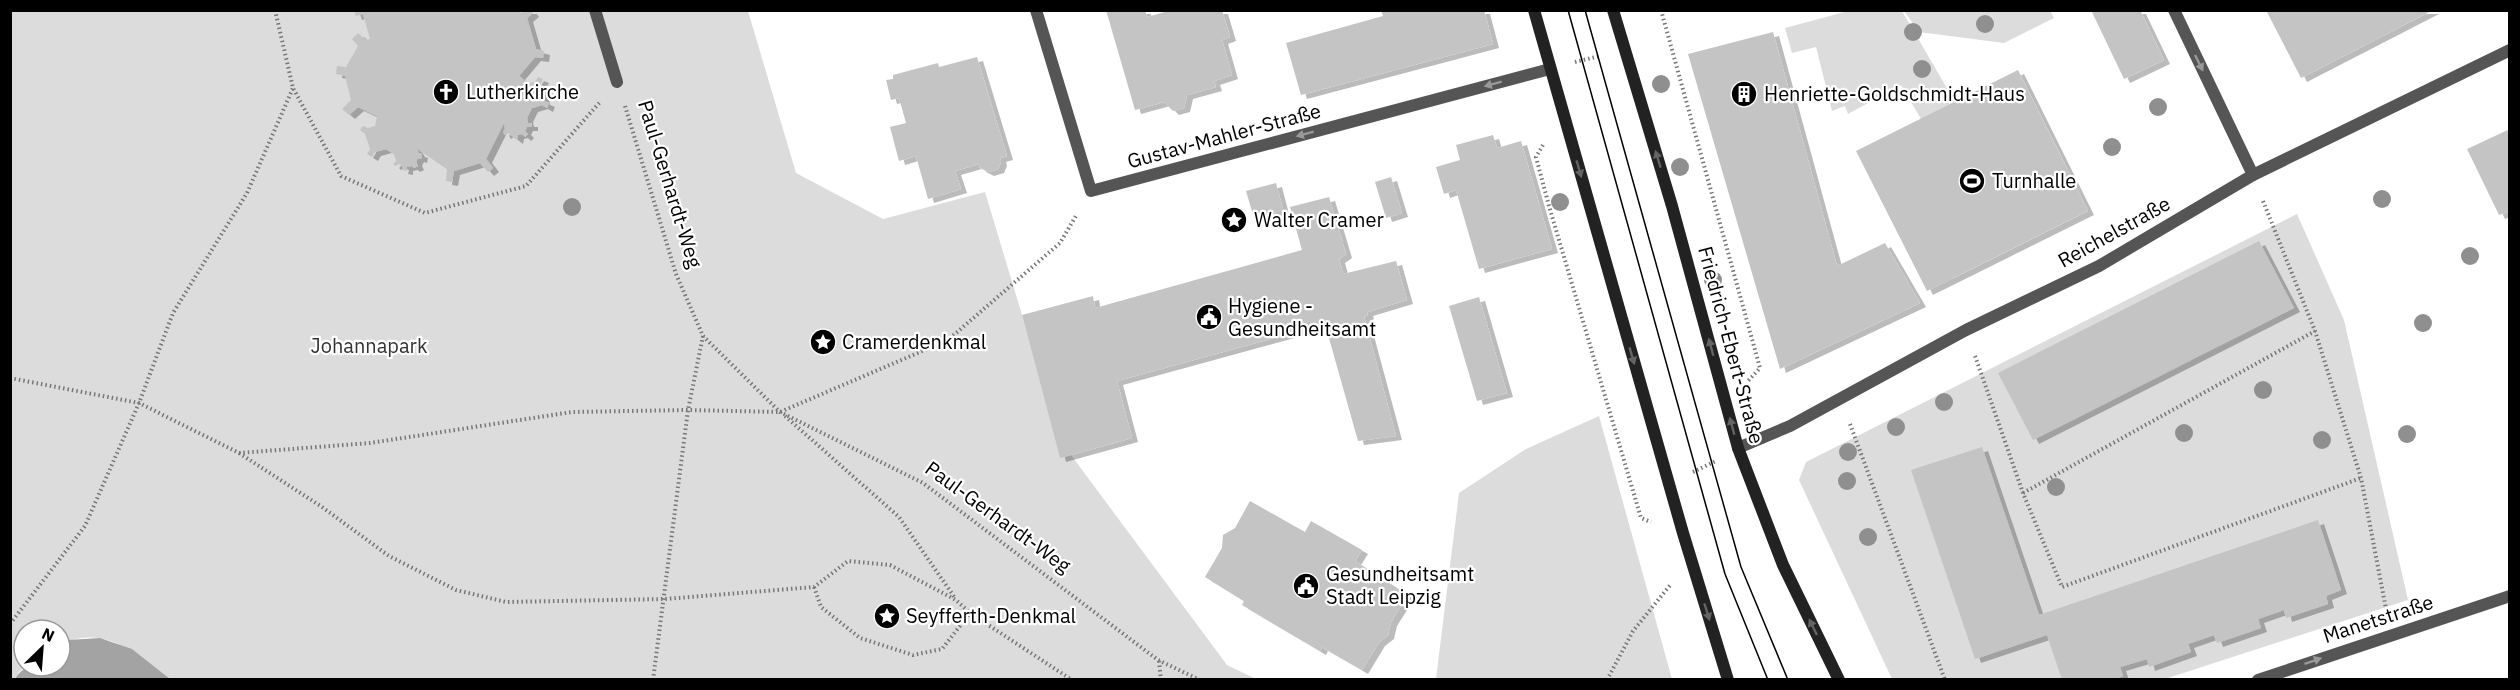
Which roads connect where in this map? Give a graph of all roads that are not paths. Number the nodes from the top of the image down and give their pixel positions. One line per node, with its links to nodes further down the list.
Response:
1 (595, 10): 8 (street, Paul-Gerhardt-Weg)
2 (1036, 10): 7 (street, Gustav-Mahler-Straße, one-way to 2)
3 (1534, 10): 7 (main road)
4 (1613, 10): 10 (main road, Friedrich-Ebert-Straße, one-way to 4)
5 (2174, 10): 9 (street, one-way to 9)
6 (2510, 50): 9 (street, Reichelstraße)
7 (1550, 69): 12 (main road, one-way to 12)
8 (618, 82)
9 (2253, 175): 10 (street, Reichelstraße)
10 (1738, 448): 13 (main road, Friedrich-Ebert-Straße, one-way to 10)
11 (2510, 596): 14 (street, Manetstraße, one-way to 11)
12 (1728, 680)
13 (1839, 680)
14 (2258, 680)

